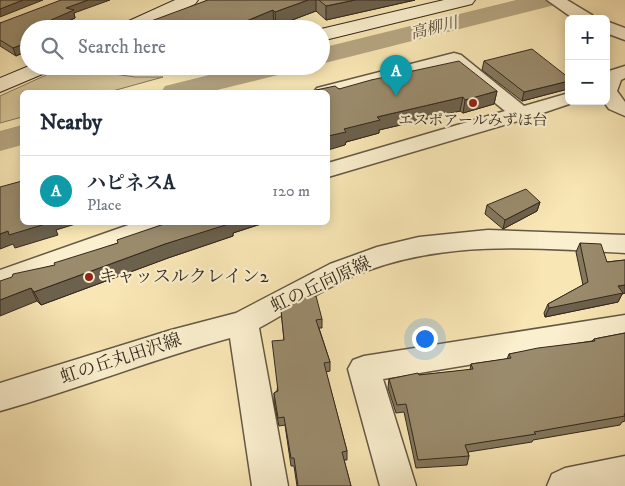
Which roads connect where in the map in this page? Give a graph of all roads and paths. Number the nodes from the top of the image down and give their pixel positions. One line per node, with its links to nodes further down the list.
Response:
1 (189, 0): 5 (street)
2 (466, 0): 7 (street)
3 (555, 0): 4 (street)
4 (578, 15)
5 (146, 20)
6 (610, 28): 8 (street)
7 (330, 33)
8 (625, 35)
9 (625, 72): 11 (street)
10 (25, 75): 12 (street)
11 (610, 82)
12 (0, 86)
13 (330, 90): 17 (street)
14 (610, 99): 16 (street)
15 (565, 100): 17 (street)
16 (625, 110)
17 (521, 114): 18 (street)
18 (330, 169)
19 (157, 225): 21 (street)
20 (625, 244): 22 (street, 虹の丘向原線)
21 (0, 282)
22 (243, 323): 24 (street, 虹の丘丸田沢線); 26 (street)
23 (625, 327): 27 (street)
24 (0, 396)
25 (625, 473): 28 (street)
26 (270, 486)
27 (398, 486)
28 (564, 486)

